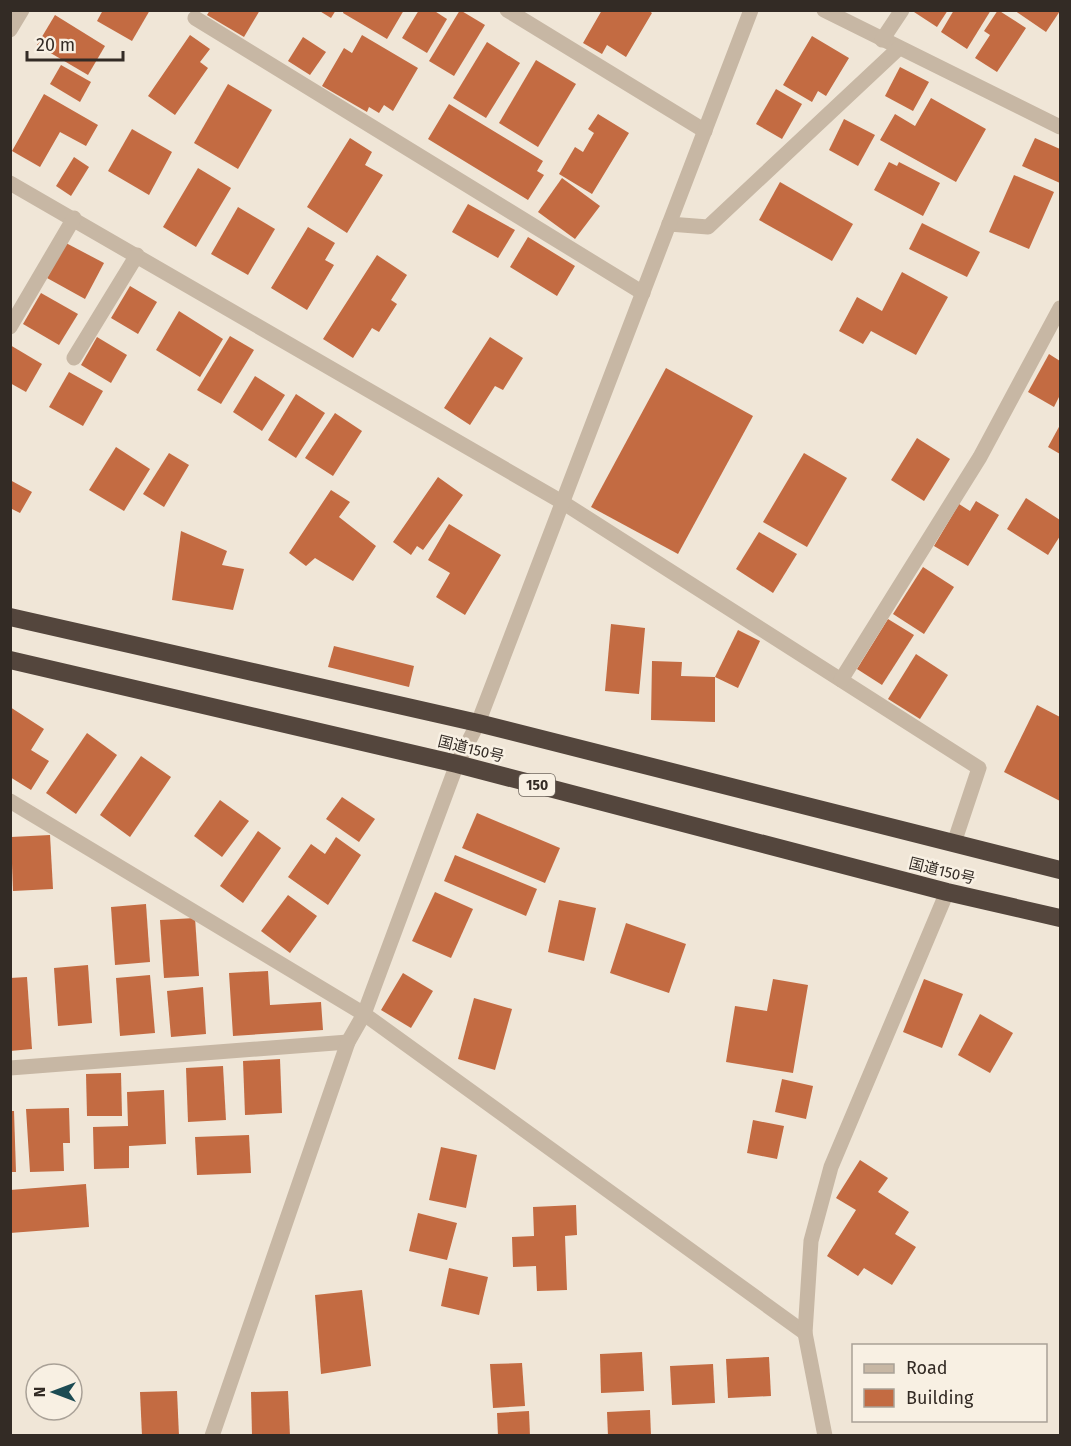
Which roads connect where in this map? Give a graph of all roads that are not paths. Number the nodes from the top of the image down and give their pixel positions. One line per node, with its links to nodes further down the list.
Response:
1 (22, 10): 7 (street)
2 (507, 10): 11 (street)
3 (751, 10): 11 (street)
4 (824, 10): 8 (street)
5 (902, 10): 8 (street)
6 (195, 18): 16 (street)
7 (10, 30)
8 (882, 40): 9 (street)
9 (899, 48): 10 (street); 14 (street)
10 (1060, 127)
11 (705, 131): 14 (street)
12 (10, 183): 13 (street)
13 (74, 218): 15 (street); 18 (street)
14 (669, 224): 16 (street)
15 (137, 255): 19 (street); 20 (street)
16 (643, 293): 20 (street)
17 (1060, 308): 23 (street)
18 (10, 327)
19 (74, 357)
20 (562, 502): 23 (street); 24 (street)
21 (10, 617): 24 (highway, 国道150号)
22 (10, 660): 25 (highway, 国道150号 / 150)
23 (841, 680): 27 (street)
24 (478, 723): 25 (street); 27 (highway, 国道150号)
25 (456, 764): 29 (highway, 国道150号 / 150); 31 (street)
26 (10, 801): 31 (street)
27 (954, 843): 28 (highway, 国道150号)
28 (1060, 870)
29 (947, 892): 30 (highway, 国道150号 / 150); 34 (street)
30 (1060, 918)
31 (364, 1014): 32 (street); 34 (street)
32 (348, 1042): 33 (street); 35 (street)
33 (10, 1068)
34 (805, 1333): 36 (street)
35 (212, 1436)
36 (825, 1436)

